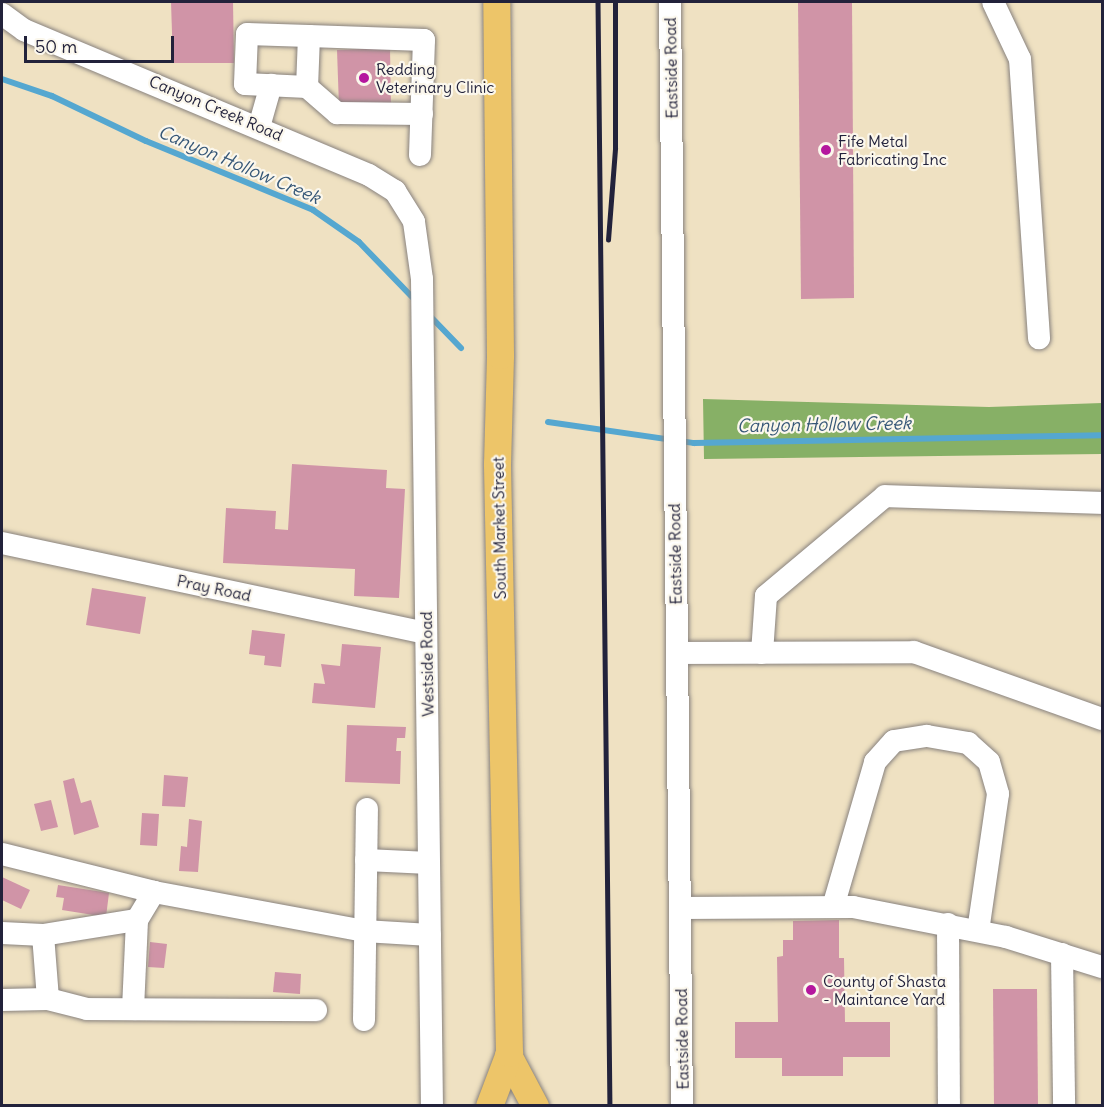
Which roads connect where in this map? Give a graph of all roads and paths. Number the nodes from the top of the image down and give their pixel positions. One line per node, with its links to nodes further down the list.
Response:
1 (496, 2): 40 (main road, South Market Street)
2 (670, 2): 16 (street, Eastside Road)
3 (993, 2): 12 (street)
4 (4, 20): 9 (street, Canyon Creek Road)
5 (309, 36): 6 (street); 7 (street); 8 (street)
6 (271, 85): 7 (street); 9 (street)
7 (307, 87): 8 (street)
8 (422, 114): 10 (street)
9 (259, 127): 11 (street, Canyon Creek Road)
10 (420, 155)
11 (414, 222): 15 (street, Westside Road)
12 (1039, 338)
13 (1102, 503): 17 (street)
14 (2, 543): 15 (street, Pray Road)
15 (426, 633): 22 (street, Westside Road)
16 (677, 653): 17 (street); 25 (street, Eastside Road)
17 (762, 653): 18 (street)
18 (1102, 720)
19 (367, 809): 21 (street)
20 (2, 854): 23 (street)
21 (366, 860): 22 (street); 28 (street)
22 (429, 863): 32 (street, Westside Road)
23 (154, 892): 26 (street); 28 (street)
24 (833, 907): 25 (street); 27 (street); 29 (street)
25 (680, 908): 45 (street, Eastside Road)
26 (137, 920): 31 (street); 37 (street)
27 (948, 924): 29 (street); 46 (street)
28 (364, 931): 32 (street); 39 (street)
29 (978, 931): 33 (street)
30 (2, 933): 31 (street)
31 (43, 935): 35 (street)
32 (430, 935): 42 (street, Westside Road)
33 (1062, 954): 34 (street); 47 (street)
34 (1102, 967)
35 (48, 999): 36 (street); 37 (street)
36 (2, 1000)
37 (133, 1010): 38 (street)
38 (316, 1010)
39 (364, 1020)
40 (508, 1055): 41 (main road, South Market Street); 44 (main road, South Market Street)
41 (491, 1105): 43 (street)
42 (432, 1106)
43 (471, 1106)
44 (536, 1106)
45 (682, 1106)
46 (949, 1106)
47 (1064, 1106)

